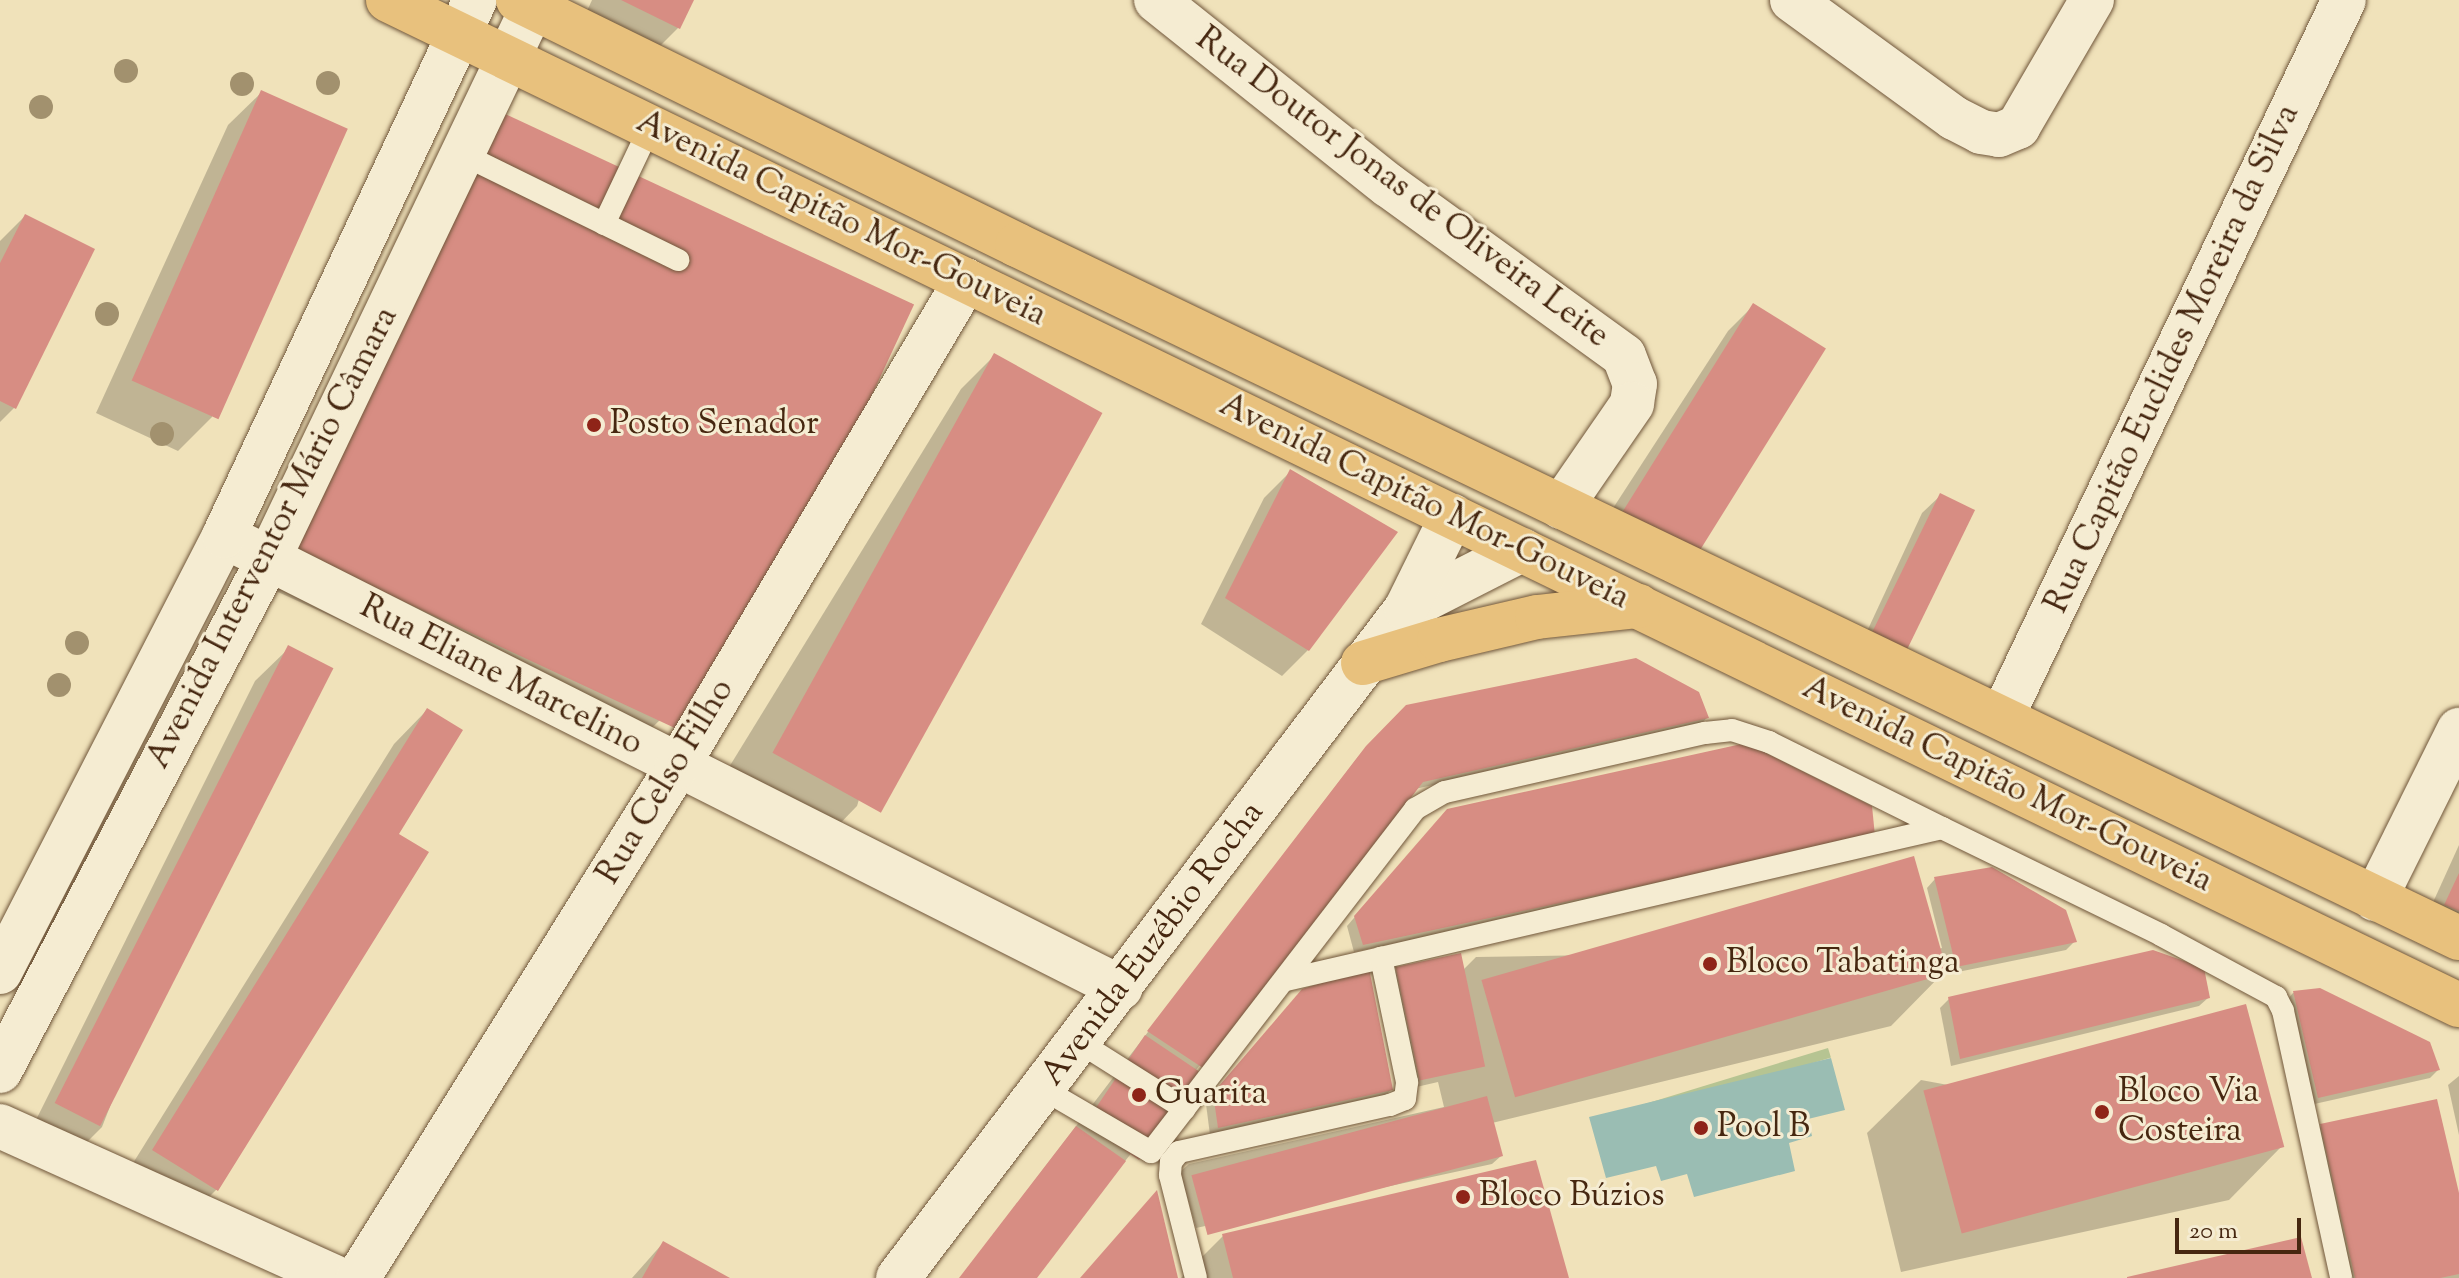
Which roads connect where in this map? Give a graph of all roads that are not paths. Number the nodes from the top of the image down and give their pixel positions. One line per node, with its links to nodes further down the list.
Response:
1 (388, 0): 7 (main road, Avenida Capitão Mor-Gouveia)
2 (1156, 0): 14 (street, Rua Doutor Jonas de Oliveira Leite)
3 (1792, 0): 4 (street)
4 (2092, 0)
5 (2344, 0): 22 (street, Rua Capitão Euclides Moreira da Silva)
6 (529, 2): 8 (street, Avenida Interventor Mário Câmara); 14 (main road, Avenida Capitão Mor-Gouveia)
7 (467, 17): 8 (main road, Avenida Capitão Mor-Gouveia); 16 (street, Avenida Interventor Mário Câmara)
8 (507, 58): 9 (main road, Avenida Capitão Mor-Gouveia); 10 (street, Avenida Interventor Mário Câmara)
9 (650, 127): 11 (lane); 13 (main road, Avenida Capitão Mor-Gouveia)
10 (462, 154): 11 (lane); 18 (street, Avenida Interventor Mário Câmara)
11 (604, 224): 12 (lane)
12 (678, 260)
13 (966, 280): 15 (main road, Avenida Capitão Mor-Gouveia); 24 (street, Rua Celso Filho)
14 (1561, 507): 22 (main road, Avenida Capitão Mor-Gouveia)
15 (1452, 516): 17 (main road, Avenida Capitão Mor-Gouveia); 20 (street, Avenida Euzébio Rocha)
16 (224, 536): 18 (street, Rua Eliane Marcelino); 29 (street, Avenida Interventor Mário Câmara)
17 (1522, 550): 19 (main road, Avenida Capitão Mor-Gouveia); 20 (street, Avenida Euzébio Rocha)
18 (270, 556): 24 (street, Rua Eliane Marcelino); 34 (street, Avenida Interventor Mário Câmara)
19 (1639, 606): 21 (main road); 32 (main road, Avenida Capitão Mor-Gouveia)
20 (1406, 609): 21 (street, Avenida Euzébio Rocha)
21 (1363, 663): 31 (street, Avenida Euzébio Rocha)
22 (2002, 717): 26 (main road, Avenida Capitão Mor-Gouveia)
23 (2459, 730): 26 (street)
24 (677, 767): 31 (street, Rua Eliane Marcelino); 41 (street, Rua Celso Filho)
25 (1942, 828): 28 (lane); 30 (lane); 44 (lane)
26 (2375, 899): 27 (main road, Avenida Capitão Mor-Gouveia)
27 (2459, 938)
28 (1381, 958): 30 (lane); 39 (lane)
29 (0, 972)
30 (1286, 980): 36 (lane)
31 (1121, 988): 33 (street, Avenida Euzébio Rocha)
32 (2459, 1005)
33 (1079, 1042): 35 (street, Avenida Euzébio Rocha); 36 (lane)
34 (0, 1071)
35 (1043, 1089): 38 (lane); 42 (street, Avenida Euzébio Rocha)
36 (1185, 1109): 38 (lane)
37 (0, 1126): 40 (street)
38 (1167, 1131): 39 (lane)
39 (1179, 1152): 43 (lane)
40 (337, 1278)
41 (358, 1278)
42 (898, 1278)
43 (1196, 1278)
44 (2341, 1278)

